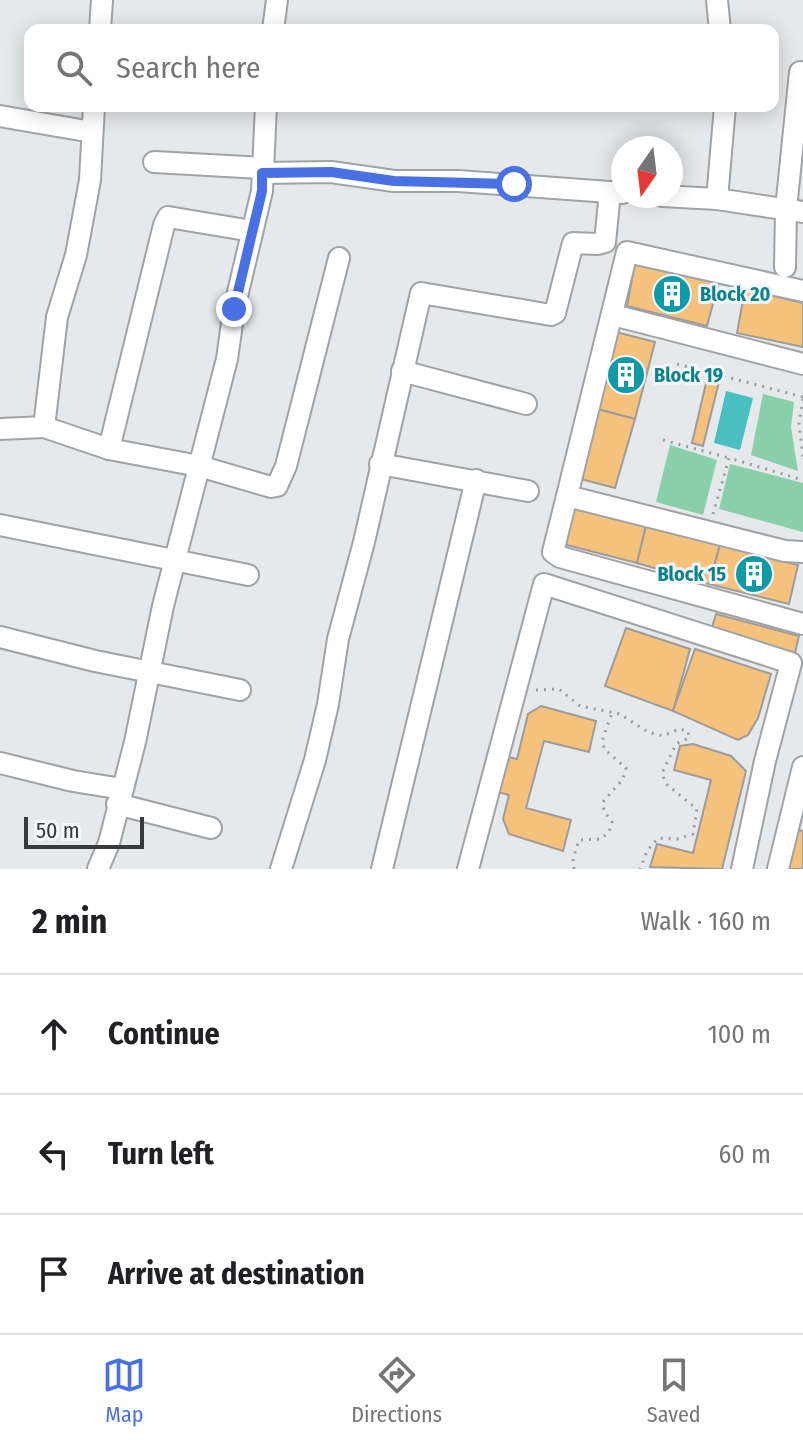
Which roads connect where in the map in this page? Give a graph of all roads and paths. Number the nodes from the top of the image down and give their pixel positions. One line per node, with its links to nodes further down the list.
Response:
1 (102, 0): 4 (street)
2 (277, 0): 5 (street)
3 (717, 0): 6 (street)
4 (100, 24)
5 (274, 24)
6 (719, 24)
7 (800, 72): 19 (street)
8 (94, 112): 12 (street)
9 (266, 112): 14 (street)
10 (724, 112): 17 (street)
11 (0, 116): 12 (street)
12 (92, 132): 30 (street)
13 (154, 162): 14 (street)
14 (262, 170): 15 (street); 20 (street)
15 (611, 192)
16 (683, 197): 17 (street)
17 (717, 199): 19 (street)
18 (613, 208): 27 (street)
19 (794, 211): 22 (street)
20 (252, 231): 33 (street); 37 (street)
21 (339, 258): 37 (street)
22 (785, 267)
23 (803, 291): 24 (street)
24 (613, 315): 26 (street); 41 (street)
25 (677, 364): 28 (path)
26 (803, 364)
27 (402, 371): 29 (street); 36 (street)
28 (803, 398): 34 (path)
29 (526, 404)
30 (44, 427): 31 (street); 33 (street)
31 (0, 429)
32 (663, 440): 35 (path)
33 (109, 449): 37 (street)
34 (803, 457)
35 (729, 458): 39 (path); 42 (path)
36 (380, 464): 38 (street); 58 (street)
37 (199, 466): 45 (street)
38 (476, 480): 40 (street); 59 (street)
39 (803, 480)
40 (528, 491)
41 (567, 496): 44 (street); 47 (street)
42 (711, 523)
43 (0, 525): 45 (street)
44 (803, 552)
45 (177, 559): 46 (street); 49 (street)
46 (248, 575)
47 (803, 624)
48 (0, 637): 49 (street)
49 (147, 672): 50 (street); 55 (street)
50 (240, 690)
51 (516, 690): 52 (path); 60 (street); 63 (street)
52 (612, 713): 61 (path); 62 (path)
53 (0, 763): 55 (street)
54 (803, 767): 64 (street)
55 (120, 796): 56 (street); 57 (street)
56 (211, 828)
57 (98, 869)
58 (281, 869)
59 (382, 869)
60 (468, 869)
61 (574, 869)
62 (640, 869)
63 (742, 869)
64 (778, 869)

